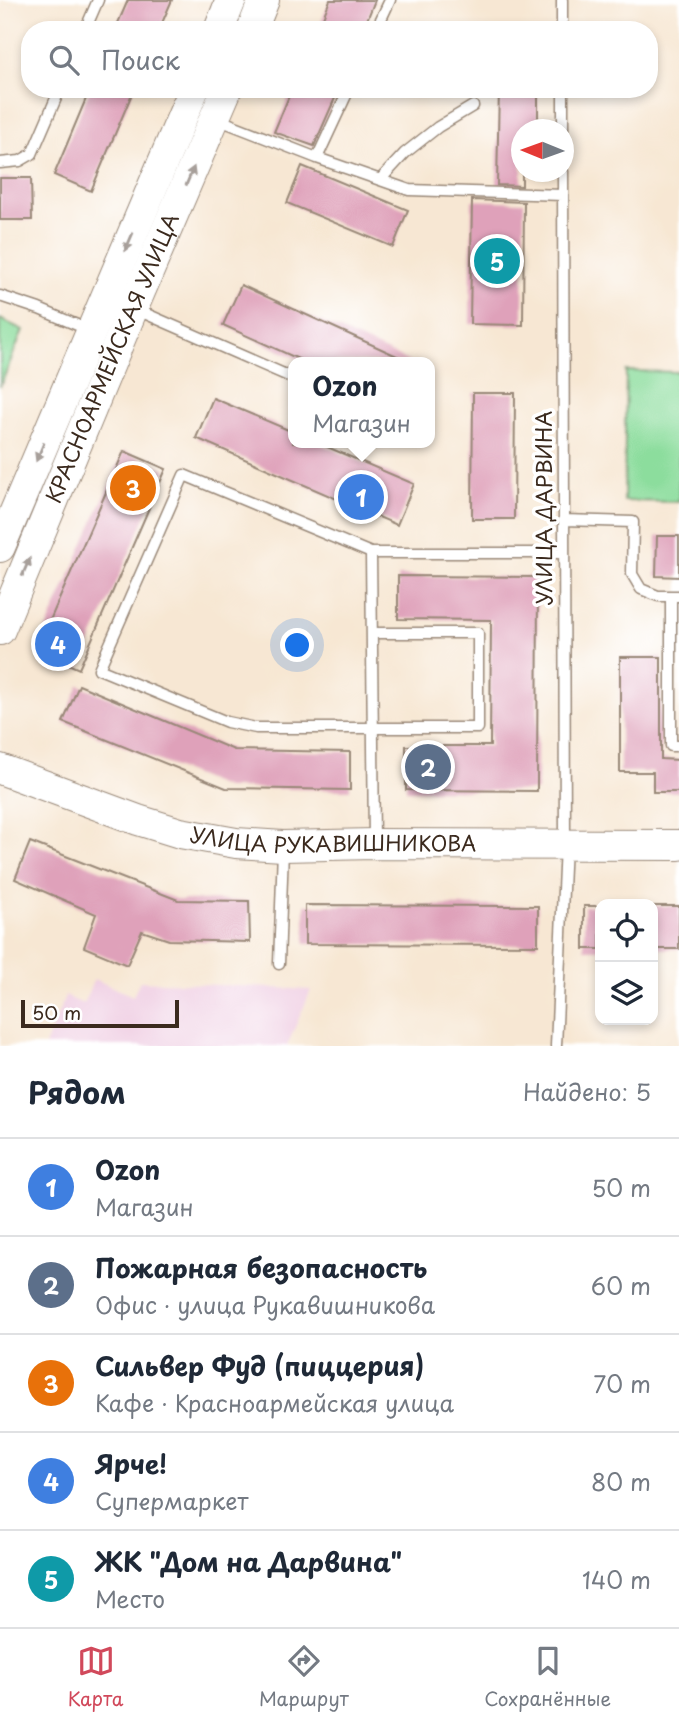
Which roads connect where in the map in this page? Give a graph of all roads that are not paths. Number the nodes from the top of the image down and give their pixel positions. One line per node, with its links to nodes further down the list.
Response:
1 (98, 0): 6 (lane)
2 (231, 0): 7 (main road)
3 (264, 0): 8 (main road)
4 (390, 0): 9 (lane)
5 (562, 0): 10 (lane)
6 (89, 21)
7 (223, 21)
8 (256, 21)
9 (380, 21)
10 (562, 21)
11 (56, 98): 20 (lane)
12 (190, 98): 26 (main road, КРАСНОАРМЕЙСКАЯ УЛИЦА, one-way to 26)
13 (223, 98): 17 (main road, КРАСНОАРМЕЙСКАЯ УЛИЦА)
14 (345, 98): 19 (lane)
15 (563, 98): 18 (lane)
16 (473, 106): 21 (lane)
17 (214, 118): 19 (lane); 25 (main road, КРАСНОАРМЕЙСКАЯ УЛИЦА, one-way to 17)
18 (563, 119)
19 (317, 158): 21 (lane)
20 (0, 163)
21 (380, 180): 23 (lane)
22 (563, 182): 23 (lane, УЛИЦА ДАРВИНА)
23 (563, 195): 28 (lane, УЛИЦА ДАРВИНА)
24 (0, 296): 26 (lane)
25 (134, 308): 27 (lane); 33 (main road, КРАСНОАРМЕЙСКАЯ УЛИЦА, one-way to 25)
26 (92, 331): 29 (main road, КРАСНОАРМЕЙСКАЯ УЛИЦА, one-way to 29)
27 (288, 376)
28 (564, 520): 31 (lane, УЛИЦА ДАРВИНА); 32 (lane)
29 (0, 547)
30 (371, 553): 31 (lane); 34 (lane); 35 (lane)
31 (565, 553): 39 (lane, УЛИЦА ДАРВИНА)
32 (675, 596): 36 (lane)
33 (0, 630)
34 (372, 633): 35 (lane); 35 (lane)
35 (374, 727): 38 (lane)
36 (679, 746)
37 (0, 769): 41 (main road, УЛИЦА РУКАВИШНИКОВА)
38 (374, 844): 39 (main road, УЛИЦА РУКАВИШНИКОВА); 41 (main road, УЛИЦА РУКАВИШНИКОВА)
39 (565, 845): 40 (main road, УЛИЦА РУКАВИШНИКОВА); 43 (lane, УЛИЦА ДАРВИНА)
40 (679, 845)
41 (283, 846): 42 (lane)
42 (279, 964)
43 (556, 1046)

